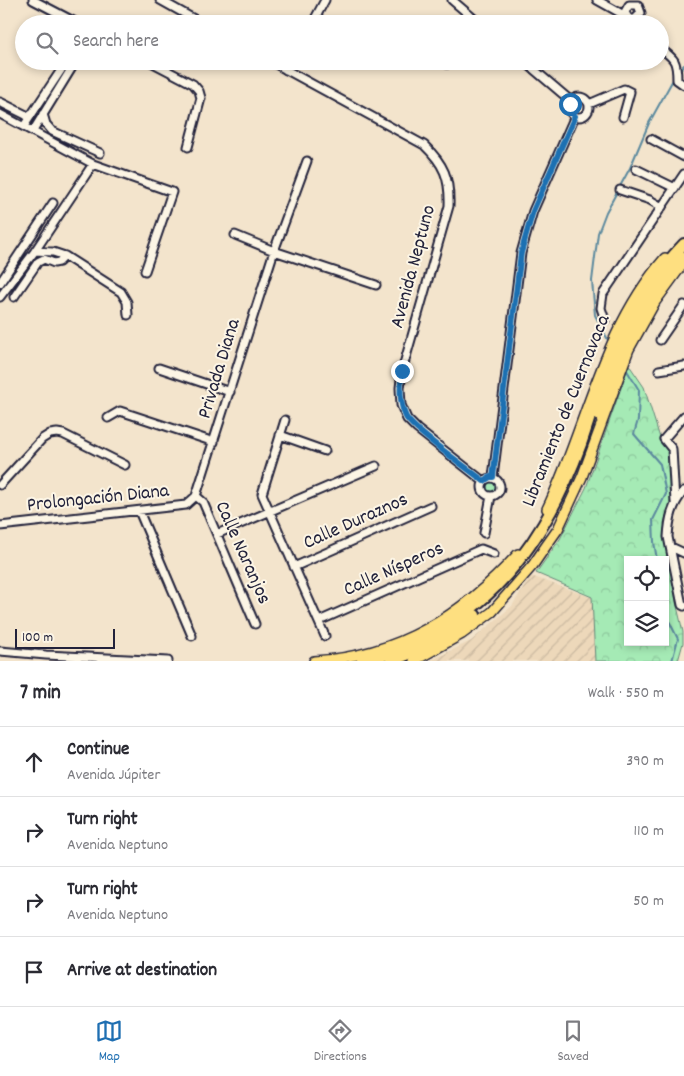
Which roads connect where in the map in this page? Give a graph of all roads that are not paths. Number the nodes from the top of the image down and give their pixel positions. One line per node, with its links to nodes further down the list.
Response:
1 (33, 0): 7 (street)
2 (160, 0): 8 (street)
3 (326, 0): 9 (street)
4 (452, 0): 10 (street)
5 (597, 0): 11 (street)
6 (640, 2): 12 (street); 13 (street)
7 (62, 15)
8 (187, 15)
9 (317, 15)
10 (466, 15)
11 (621, 15)
12 (626, 15)
13 (640, 15)
14 (669, 54): 20 (street)
15 (61, 70): 27 (street)
16 (70, 70): 25 (street)
17 (166, 70): 32 (street)
18 (286, 70): 75 (street, Avenida Neptuno)
19 (535, 70): 21 (street)
20 (684, 85)
21 (571, 101): 23 (street); 26 (street)
22 (0, 102): 27 (street)
23 (589, 104): 26 (street); 28 (street)
24 (0, 114): 29 (street)
25 (43, 114): 30 (street); 33 (street)
26 (575, 116): 74 (street)
27 (30, 117): 29 (street)
28 (623, 117)
29 (24, 126): 30 (street)
30 (33, 131): 36 (street)
31 (651, 139): 34 (street)
32 (188, 147)
33 (100, 153)
34 (684, 157)
35 (306, 161): 47 (street, Privada Diana)
36 (93, 164): 46 (street); 51 (street)
37 (636, 169): 39 (street)
38 (684, 174): 39 (street)
39 (676, 188): 42 (street)
40 (620, 190): 42 (street)
41 (53, 203): 52 (street)
42 (662, 207): 58 (street)
43 (234, 234): 47 (street)
44 (684, 238): 60 (main road, Libramiento de Cuernavaca)
45 (684, 244): 60 (highway)
46 (35, 251): 48 (street); 54 (street)
47 (274, 251): 53 (street); 65 (street, Privada Diana)
48 (65, 256): 55 (street); 57 (street)
49 (684, 257): 60 (highway)
50 (684, 263): 60 (main road, Libramiento de Cuernavaca)
51 (145, 271)
52 (0, 283)
53 (376, 285)
54 (0, 297)
55 (14, 297)
56 (684, 305): 59 (street)
57 (128, 315)
58 (605, 320)
59 (660, 340)
60 (621, 344): 63 (highway)
61 (684, 366): 64 (street)
62 (159, 368): 65 (street)
63 (610, 370): 98 (main road, Libramiento de Cuernavaca); 99 (highway); 100 (highway); 101 (main road, Libramiento de Cuernavaca)
64 (659, 370)
65 (230, 392): 70 (street, Privada Diana)
66 (684, 416): 80 (street)
67 (108, 418): 70 (street)
68 (285, 420): 69 (street)
69 (280, 435): 71 (street); 83 (street)
70 (214, 442): 78 (street, Privada Diana)
71 (325, 451)
72 (125, 465): 76 (street)
73 (376, 466): 83 (street)
74 (493, 477): 75 (street); 79 (street)
75 (484, 481): 79 (street)
76 (0, 485)
77 (684, 491): 80 (street)
78 (196, 496): 82 (street, Prolongación Diana); 86 (street, Calle Naranjos)
79 (491, 496): 85 (street)
80 (675, 502): 87 (street)
81 (431, 506): 90 (street, Calle Duraznos)
82 (139, 511): 84 (street, Prolongación Diana); 94 (street)
83 (272, 512): 86 (street); 90 (street)
84 (0, 526)
85 (484, 533)
86 (217, 534): 93 (street, Calle Naranjos)
87 (671, 547): 88 (street); 91 (street)
88 (684, 553)
89 (494, 554): 92 (street, Calle Nísperos)
90 (294, 567): 92 (street)
91 (683, 605)
92 (319, 621): 95 (street)
93 (255, 624)
94 (192, 636)
95 (325, 636)
96 (0, 651): 97 (street)
97 (168, 661)
98 (314, 661)
99 (362, 661)
100 (391, 661)
101 (414, 661)

